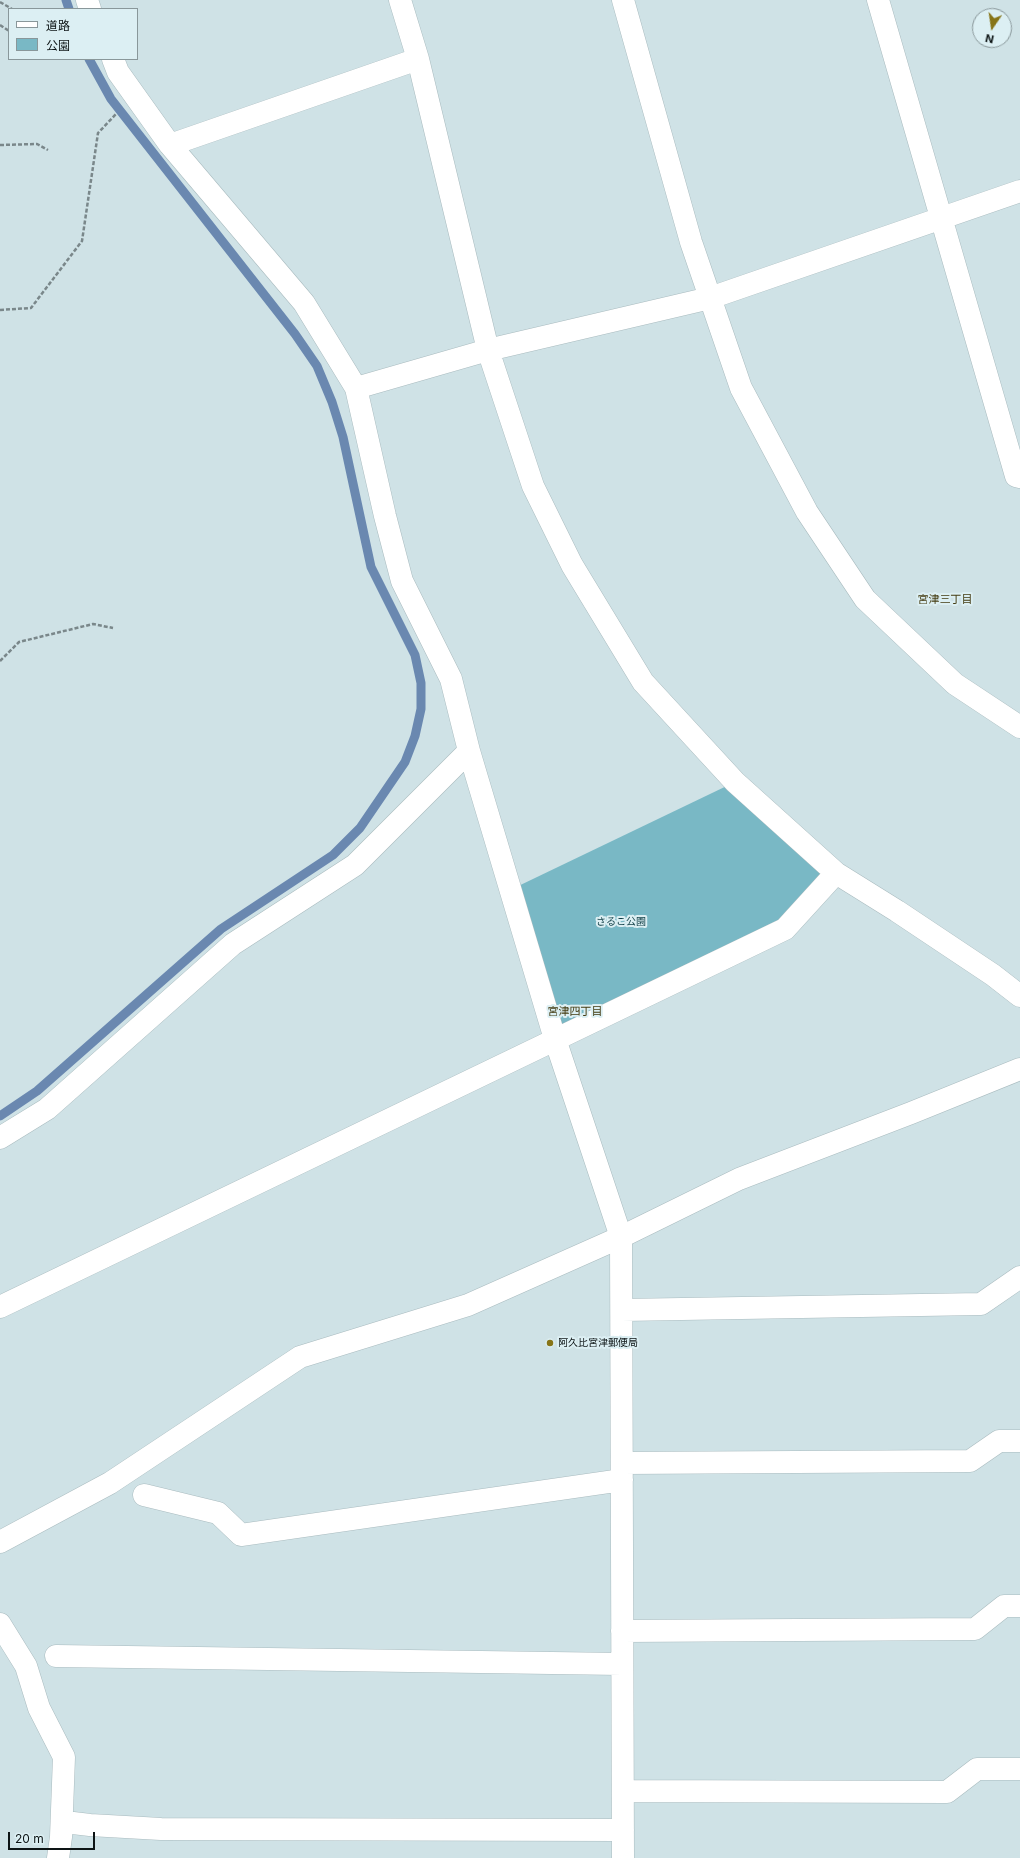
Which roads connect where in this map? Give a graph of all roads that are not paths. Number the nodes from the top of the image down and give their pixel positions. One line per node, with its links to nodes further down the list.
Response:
1 (400, 0): 4 (street)
2 (622, 0): 9 (street)
3 (878, 0): 8 (street)
4 (418, 59): 6 (street); 10 (street)
5 (113, 60): 6 (street)
6 (170, 145): 11 (street)
7 (1020, 191): 8 (street)
8 (942, 219): 9 (street); 12 (street)
9 (710, 298): 10 (street); 13 (street)
10 (488, 350): 11 (street); 15 (street)
11 (356, 388): 14 (street)
12 (1020, 477)
13 (1020, 727)
14 (469, 751): 17 (street); 19 (street)
15 (836, 873): 16 (street); 17 (street)
16 (1020, 996)
17 (555, 1040): 20 (street); 22 (street)
18 (1020, 1069): 20 (street)
19 (0, 1138)
20 (621, 1236): 23 (street); 27 (street)
21 (1020, 1277): 23 (street)
22 (0, 1307)
23 (622, 1310): 25 (street)
24 (1020, 1441): 25 (street)
25 (622, 1472): 26 (street); 30 (street)
26 (144, 1495)
27 (0, 1542)
28 (1020, 1606): 30 (street)
29 (0, 1624): 37 (street)
30 (622, 1631): 32 (street)
31 (56, 1656): 32 (street)
32 (622, 1664): 34 (street)
33 (1020, 1769): 34 (street)
34 (623, 1791): 36 (street)
35 (73, 1822): 36 (street)
36 (623, 1830): 38 (street)
37 (58, 1858)
38 (623, 1858)

